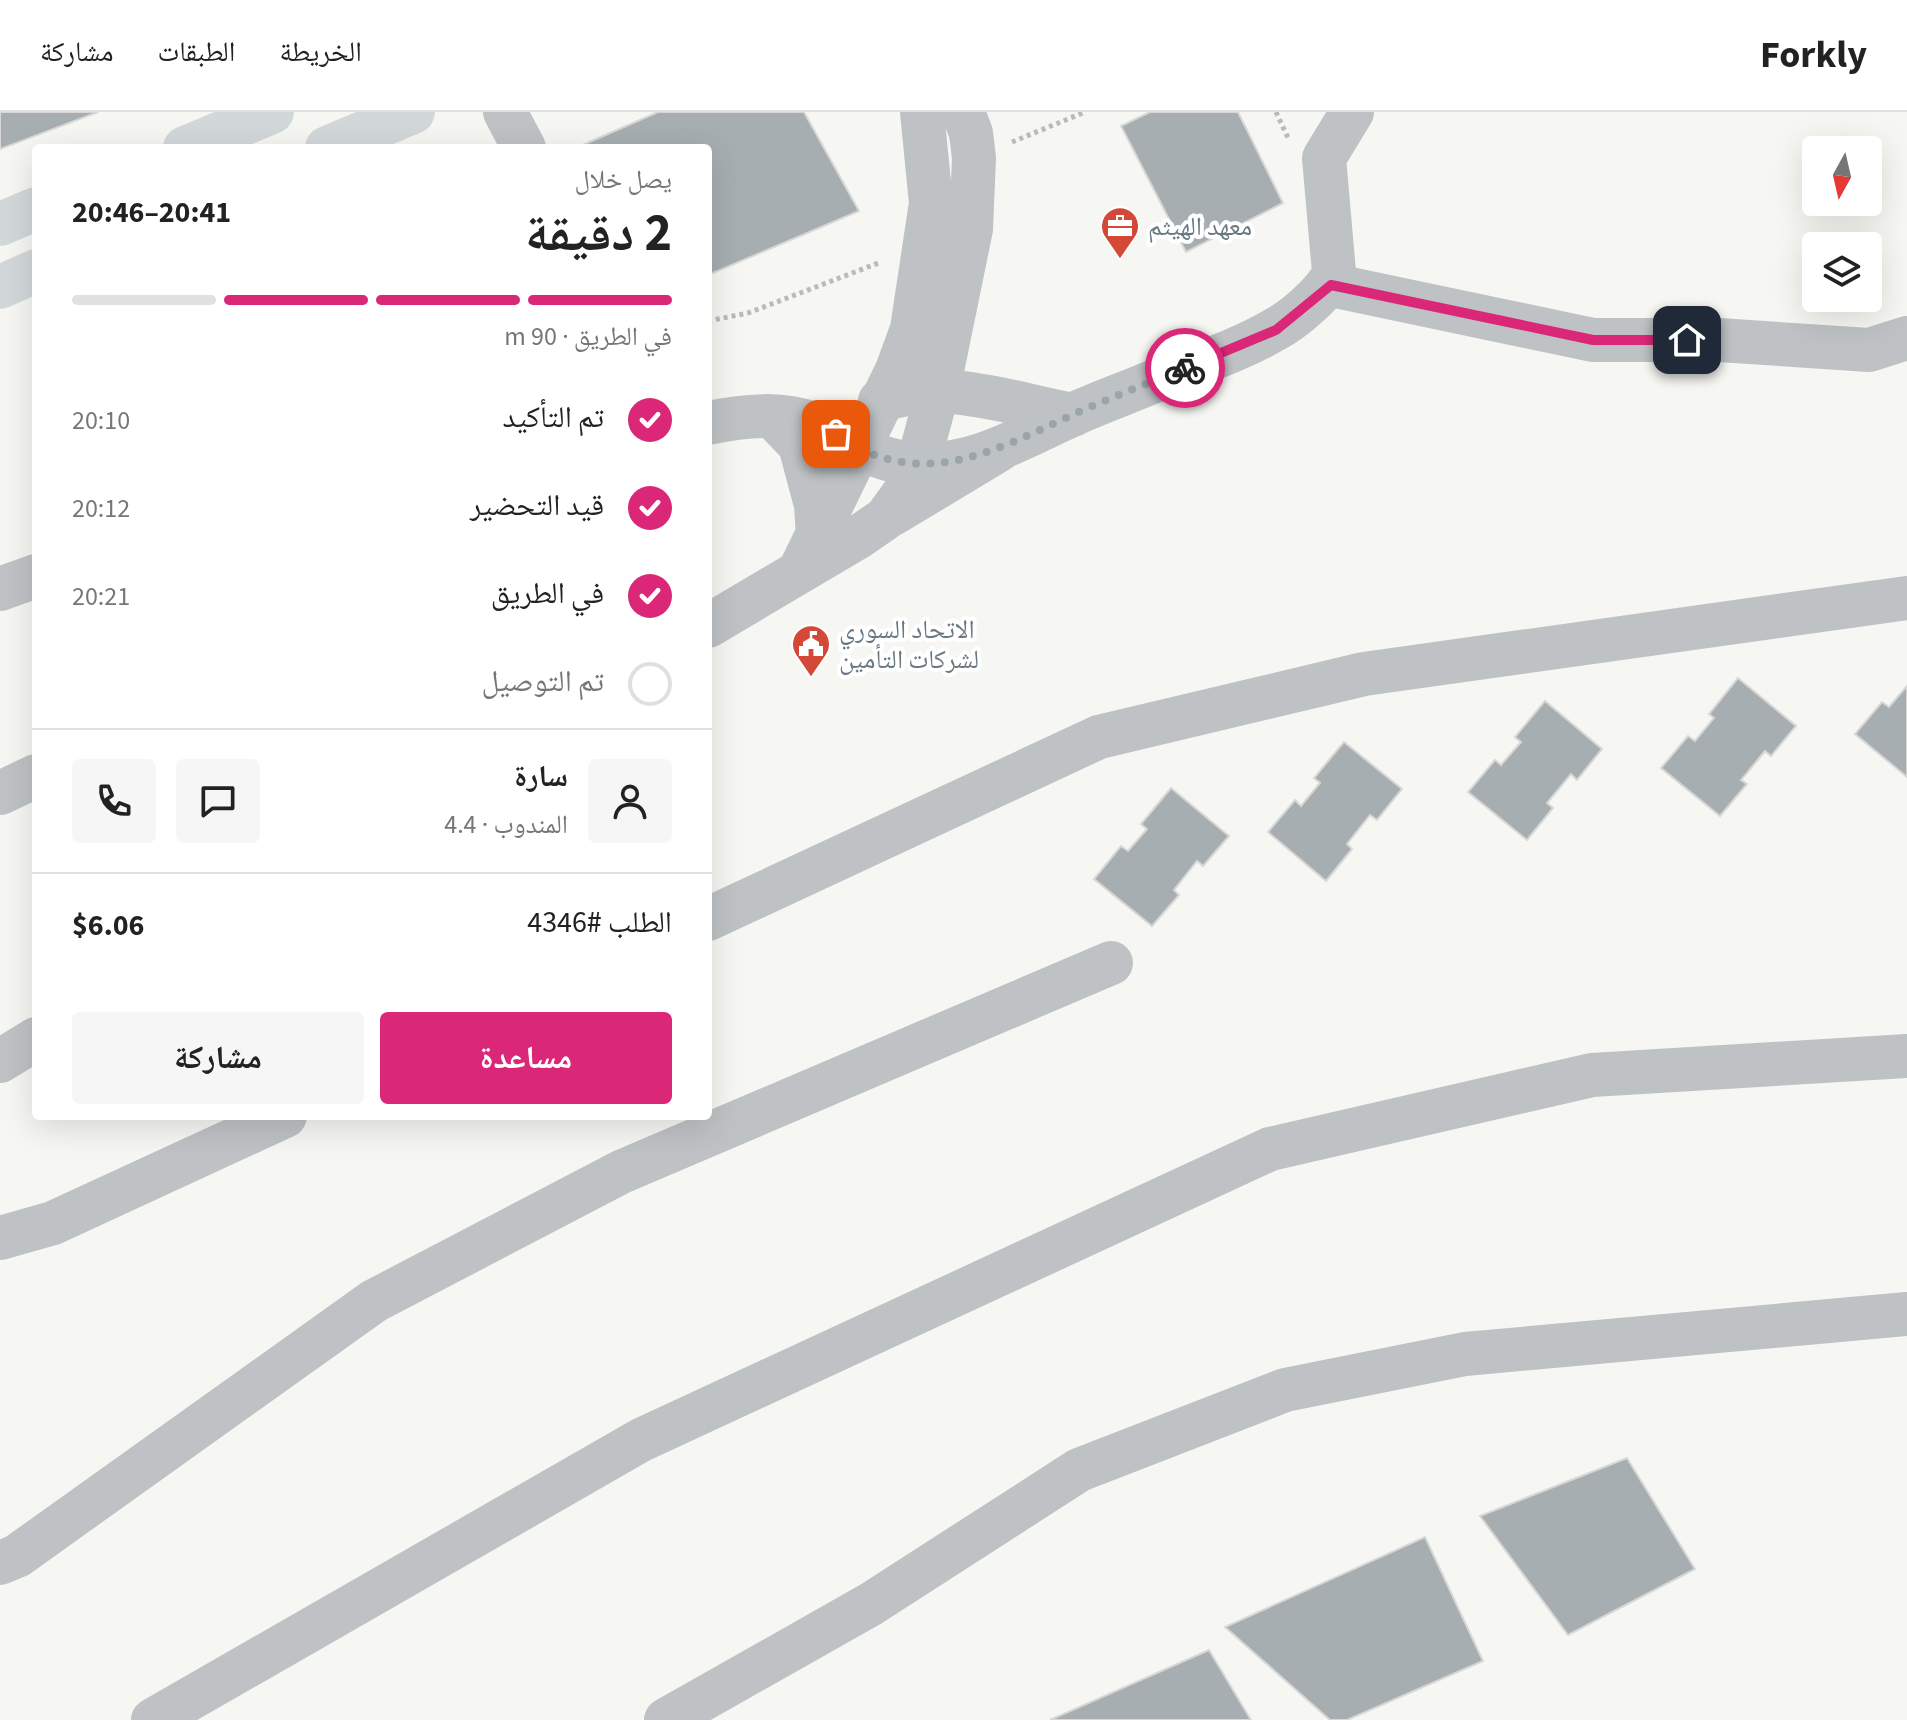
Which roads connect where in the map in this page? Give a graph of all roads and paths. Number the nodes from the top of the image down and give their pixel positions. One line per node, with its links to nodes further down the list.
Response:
1 (272, 112): 8 (main road)
2 (413, 112): 9 (main road)
3 (505, 112): 10 (street)
4 (922, 112): 21 (street)
5 (963, 112): 11 (street)
6 (1085, 112): 11 (path)
7 (1352, 112): 16 (street)
8 (195, 144)
9 (337, 144)
10 (522, 144)
11 (974, 158): 20 (street)
12 (32, 211): 13 (main road)
13 (0, 224)
14 (895, 257): 18 (path)
15 (32, 273): 17 (main road)
16 (1331, 285): 19 (street); 22 (street)
17 (0, 287)
18 (712, 320)
19 (1907, 338)
20 (938, 390): 21 (street); 22 (street); 27 (street)
21 (880, 401): 25 (street)
22 (1073, 415): 26 (street)
23 (773, 417): 24 (street); 25 (street); 29 (street)
24 (712, 422)
25 (857, 449): 27 (street); 29 (street)
26 (999, 450): 27 (street); 28 (street)
27 (918, 464): 28 (street)
28 (886, 518): 29 (street)
29 (809, 553): 33 (street)
30 (32, 577): 31 (street)
31 (0, 589)
32 (1907, 598): 36 (street)
33 (712, 623)
34 (32, 778): 35 (street)
35 (0, 793)
36 (712, 917)
37 (1111, 963): 44 (street)
38 (32, 1041): 40 (street)
39 (1907, 1056): 45 (street)
40 (0, 1061)
41 (276, 1120): 42 (street)
42 (0, 1238)
43 (1907, 1314): 46 (street)
44 (0, 1563)
45 (153, 1720)
46 (666, 1720)

